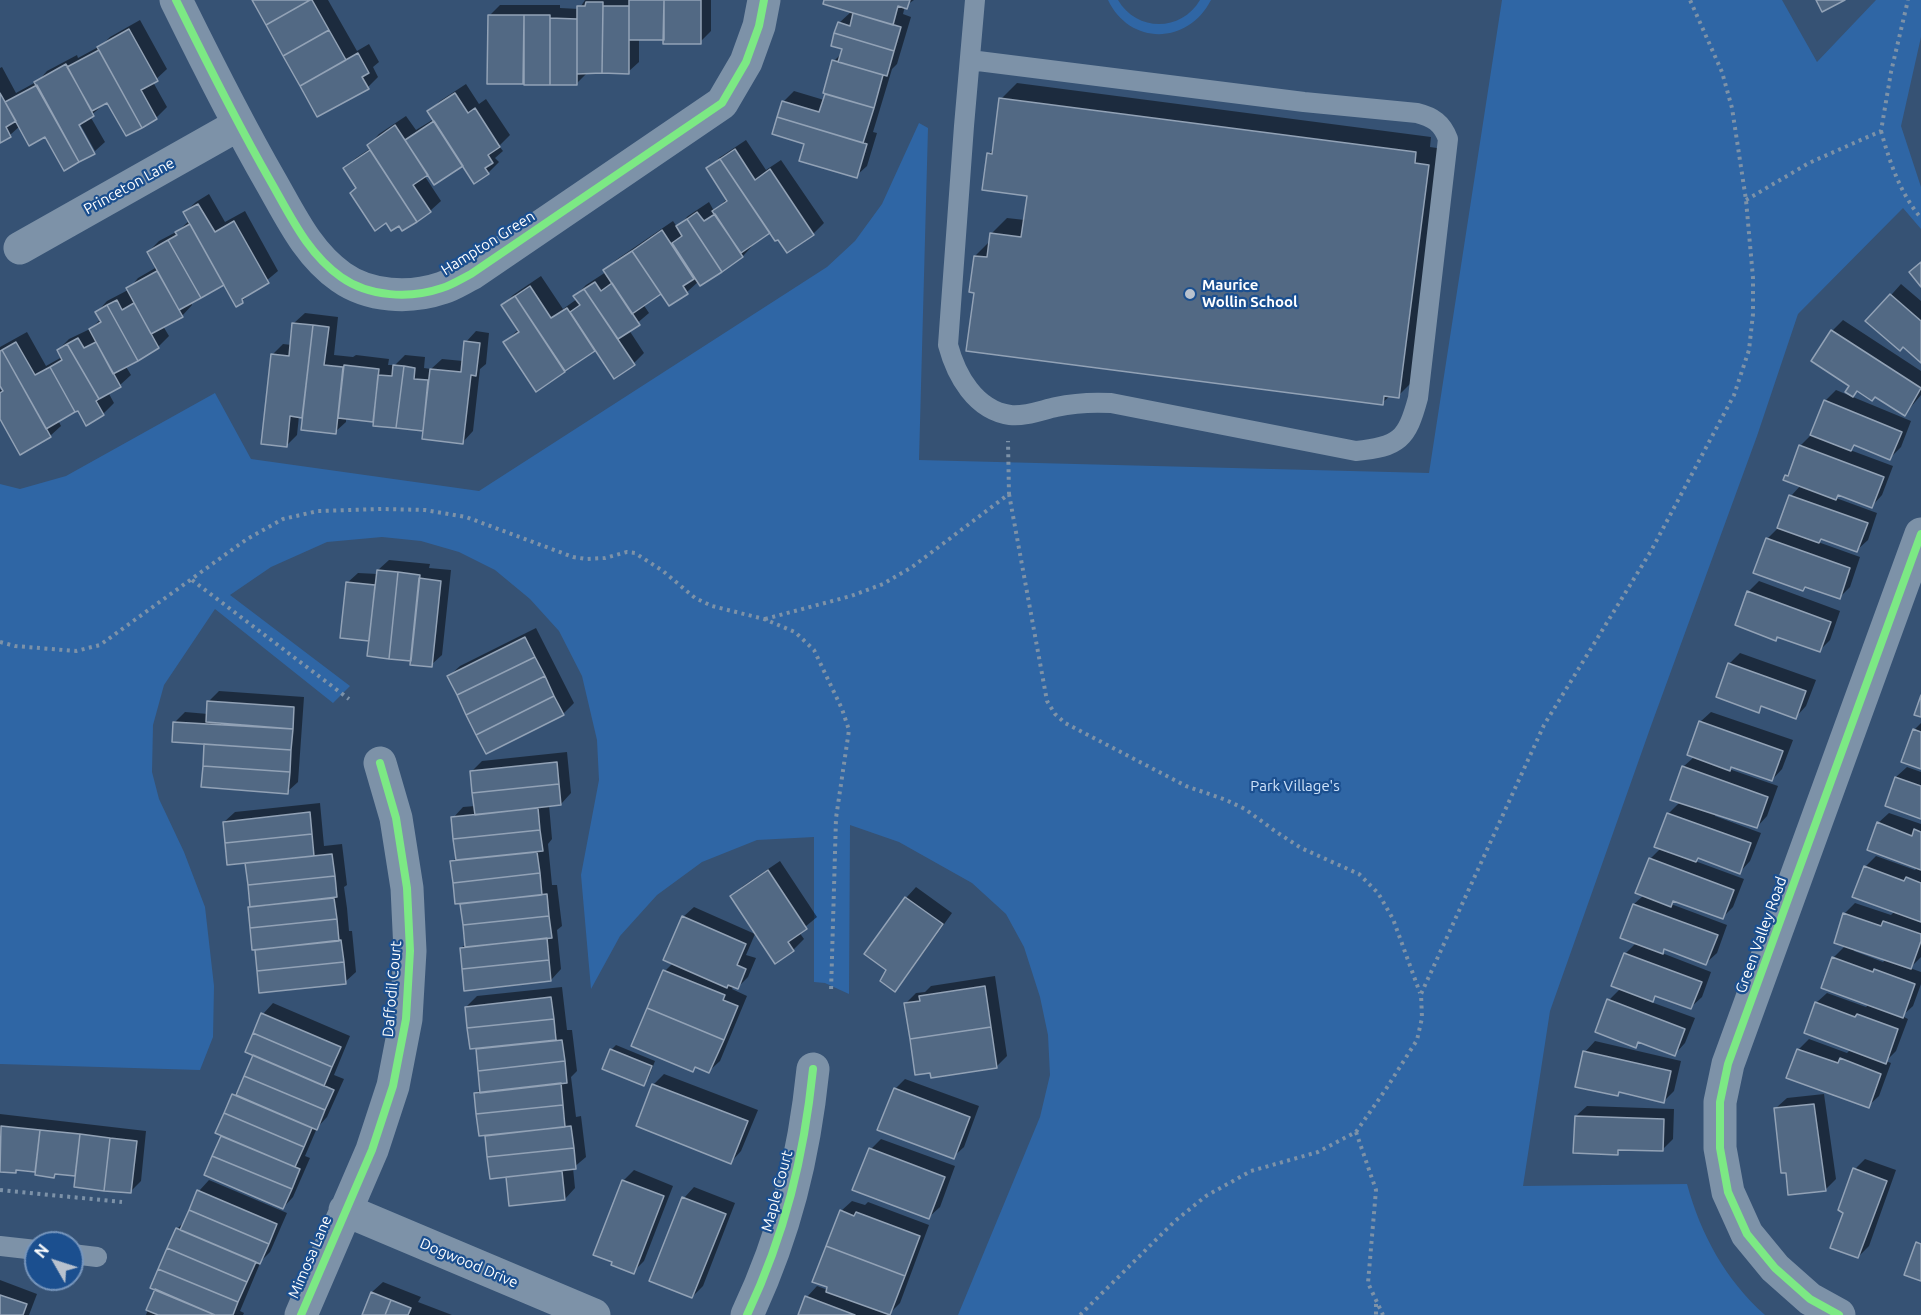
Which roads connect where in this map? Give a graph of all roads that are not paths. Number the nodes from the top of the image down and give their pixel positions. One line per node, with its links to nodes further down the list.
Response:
1 (176, 0): 5 (street, Hampton Green)
2 (764, 0): 5 (street, Hampton Green)
3 (975, 0): 4 (lane)
4 (970, 60): 4 (lane)
5 (238, 125): 6 (street, Princeton Lane)
6 (20, 248)
7 (1921, 534): 18 (street, Green Valley Road)
8 (380, 763): 10 (street, Daffodil Court)
9 (813, 1069): 17 (street, Maple Court)
10 (345, 1210): 15 (street, Mimosa Lane); 16 (street, Dogwood Drive)
11 (0, 1246): 12 (lane)
12 (24, 1249)
13 (84, 1255): 14 (lane)
14 (97, 1257)
15 (301, 1315)
16 (594, 1315)
17 (747, 1315)
18 (1839, 1315)

